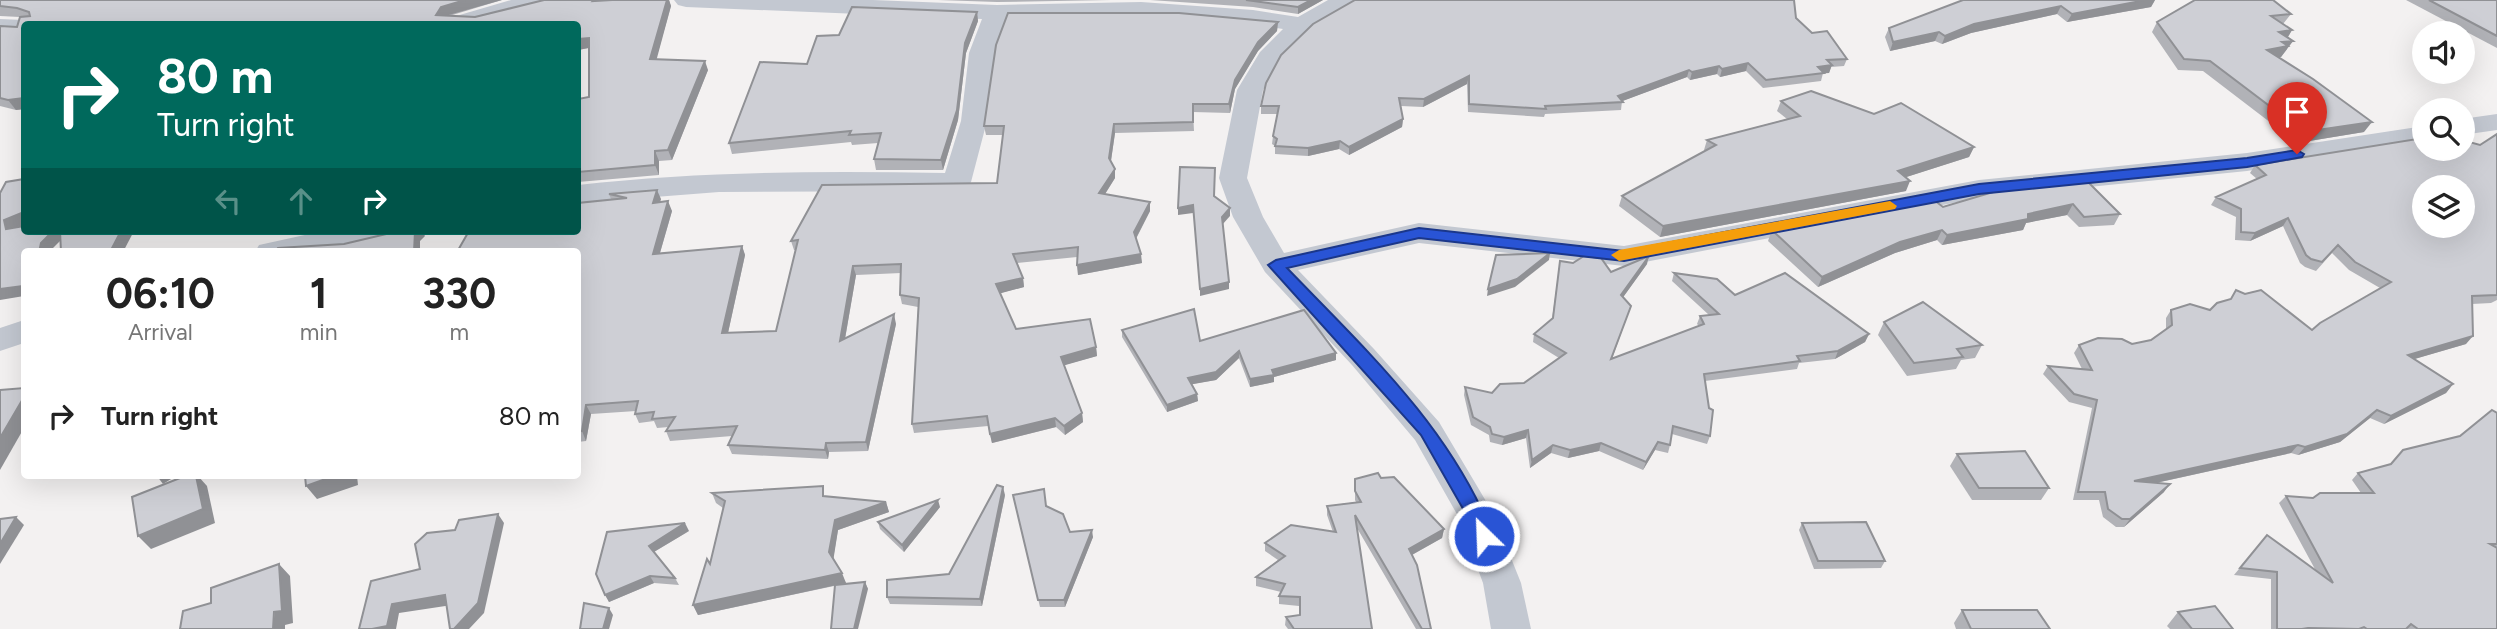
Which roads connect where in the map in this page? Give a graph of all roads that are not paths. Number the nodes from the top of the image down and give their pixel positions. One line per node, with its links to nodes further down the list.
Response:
1 (547, 0): 5 (street)
2 (686, 0): 4 (street)
3 (1345, 0): 6 (street)
4 (997, 12): 6 (street); 12 (street)
5 (465, 21)
6 (1302, 25): 15 (street)
7 (0, 26): 8 (street)
8 (21, 27)
9 (2497, 122): 10 (street)
10 (2475, 125)
11 (2412, 136): 15 (street)
12 (581, 194)
13 (350, 235): 14 (street)
14 (289, 248)
15 (1276, 265): 18 (street)
16 (21, 332): 17 (street)
17 (0, 340)
18 (1511, 629)

